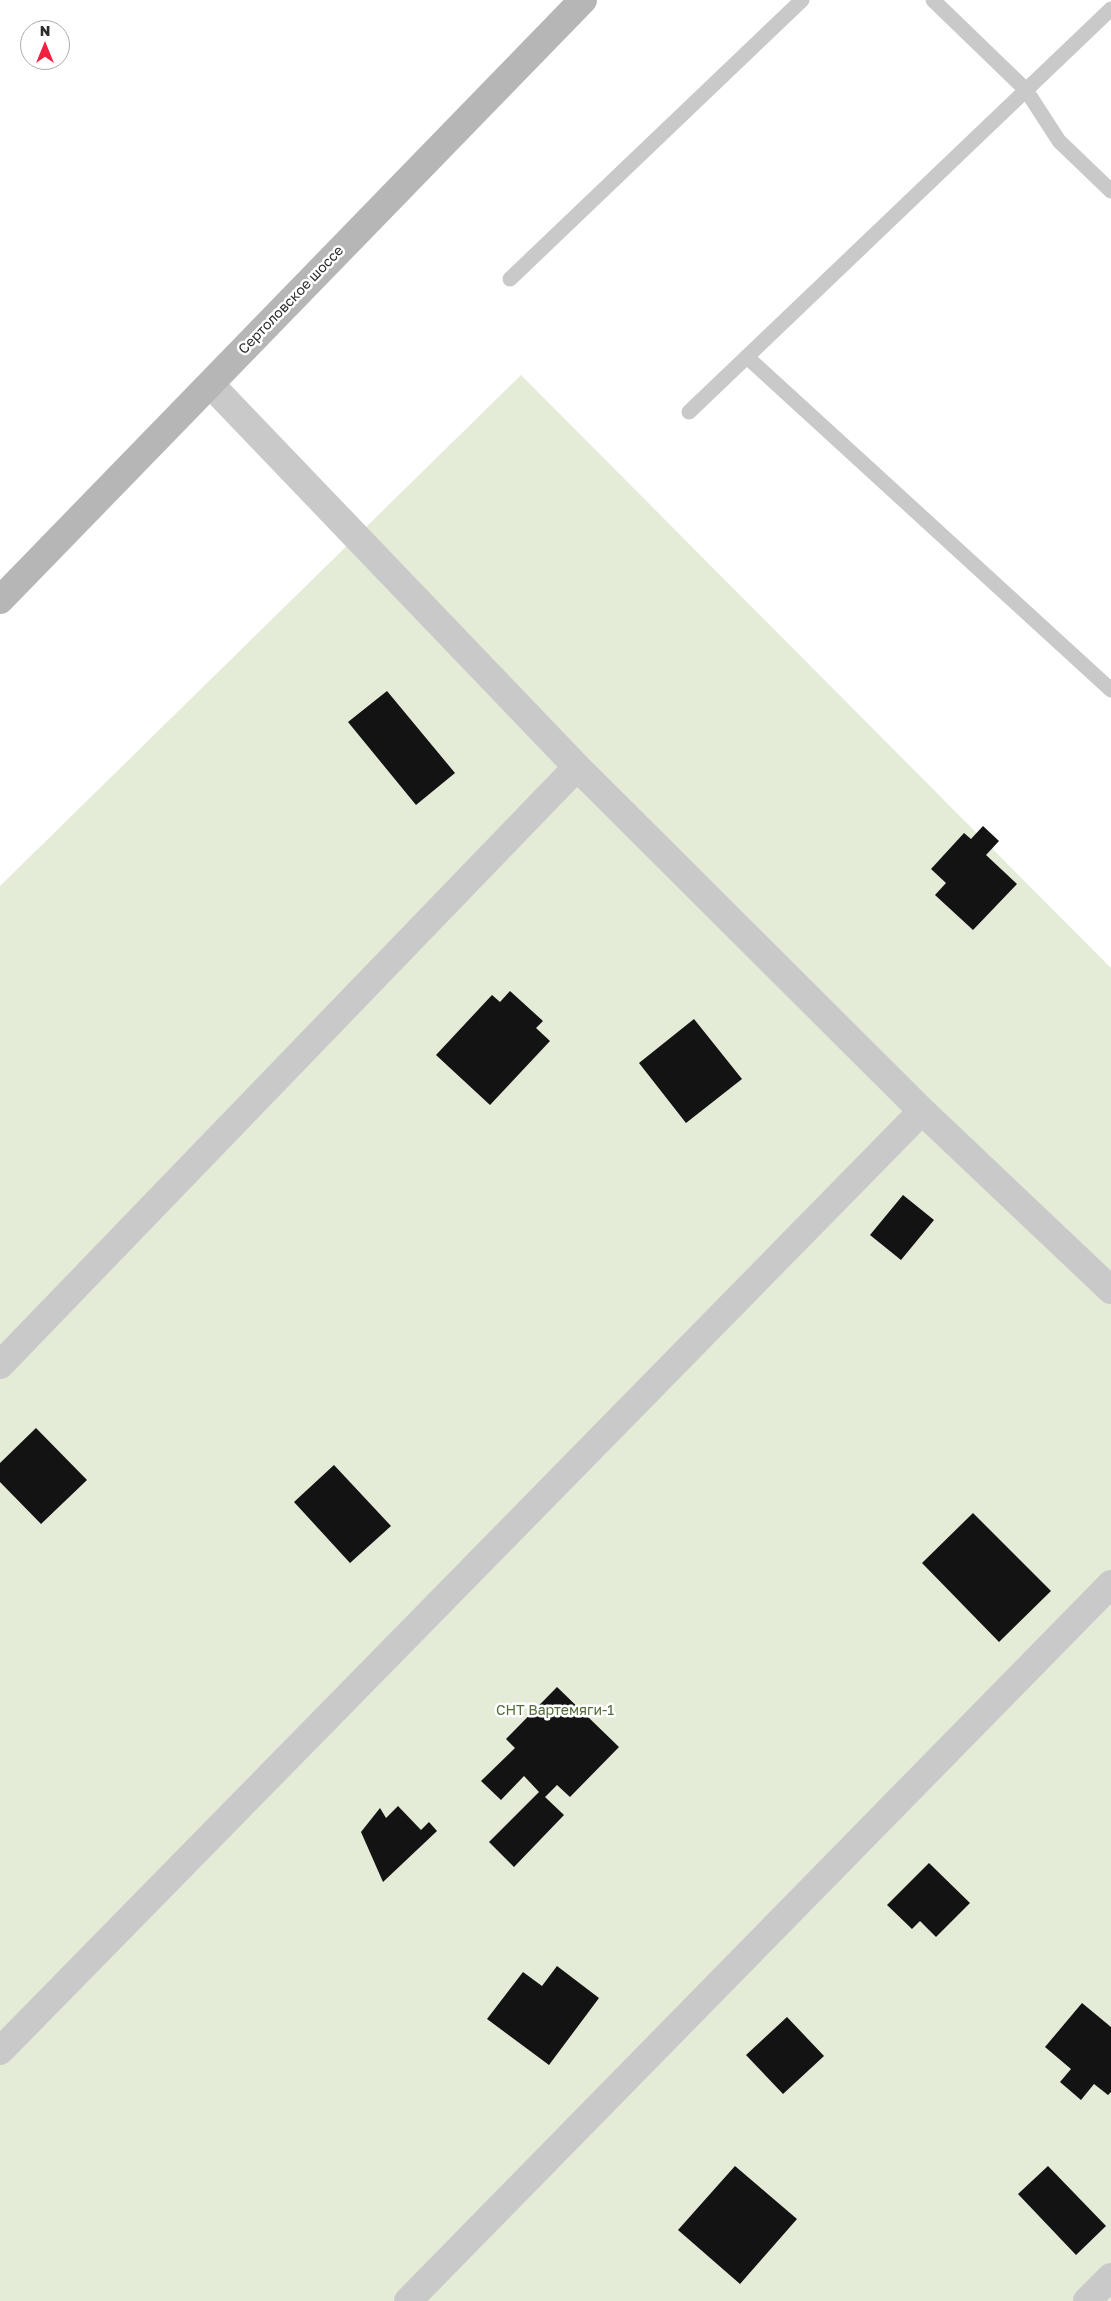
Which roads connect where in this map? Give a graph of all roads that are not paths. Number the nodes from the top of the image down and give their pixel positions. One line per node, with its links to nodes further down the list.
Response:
1 (583, 0): 9 (main road, Сертоловское шоссе)
2 (802, 0): 7 (lane)
3 (932, 0): 5 (lane)
4 (1111, 9): 5 (lane)
5 (1026, 90): 6 (lane); 8 (lane)
6 (1111, 191)
7 (510, 279)
8 (747, 358): 10 (lane); 12 (lane)
9 (211, 385): 11 (main road, Сертоловское шоссе); 13 (street)
10 (689, 412)
11 (0, 600)
12 (1111, 690)
13 (576, 767): 14 (street); 16 (street)
14 (922, 1112): 15 (street); 18 (street)
15 (1111, 1290)
16 (0, 1365)
17 (1111, 1584): 20 (street)
18 (0, 2051)
19 (1111, 2277): 21 (street)
20 (408, 2301)
21 (1087, 2301)

